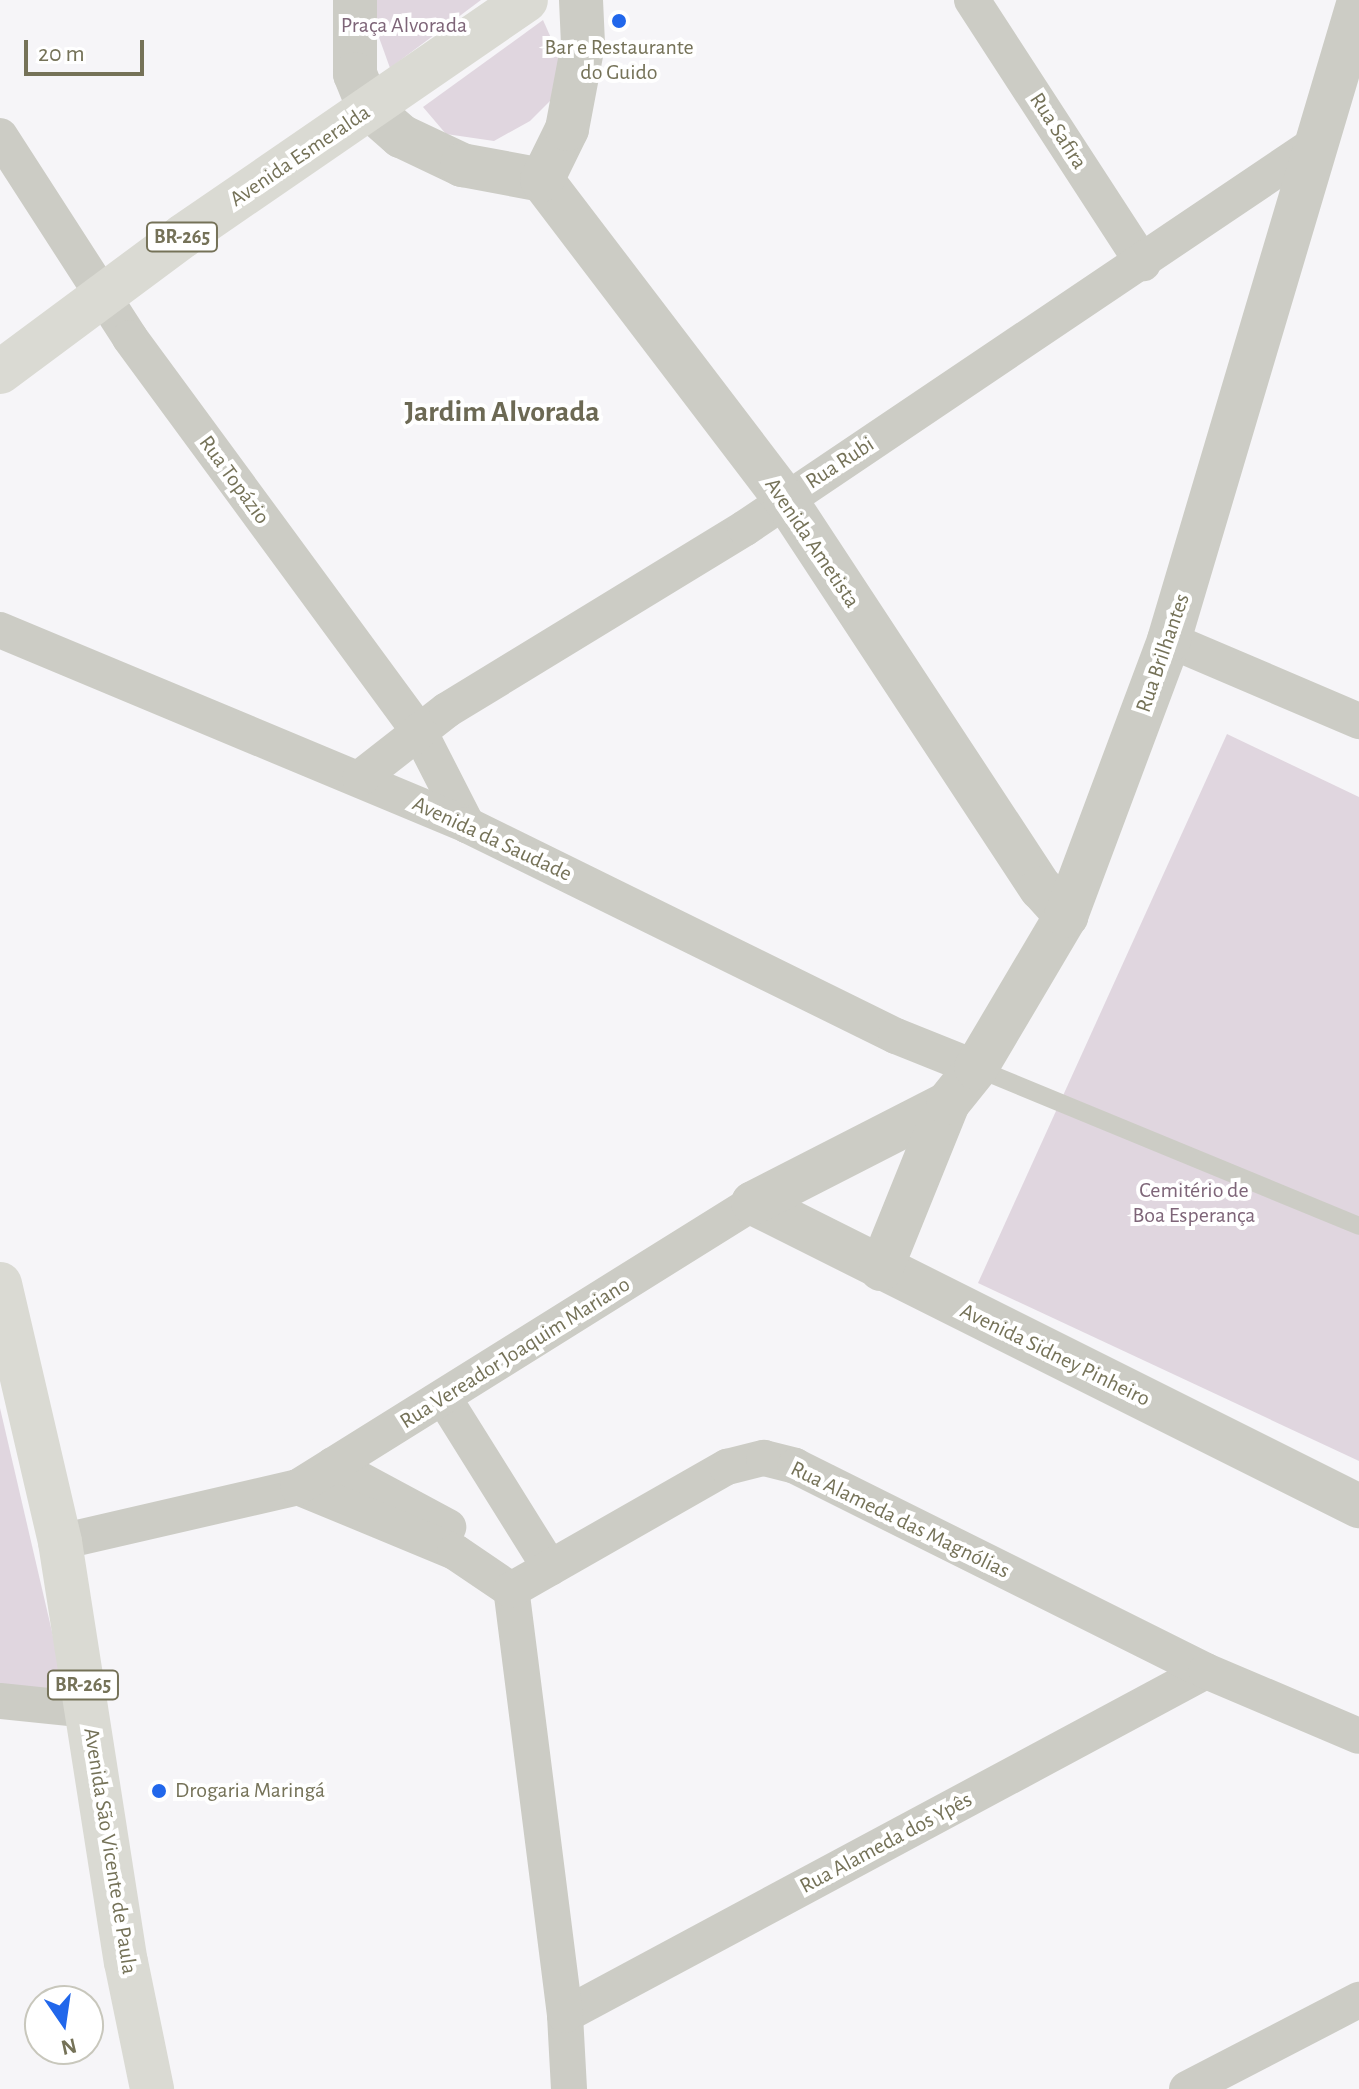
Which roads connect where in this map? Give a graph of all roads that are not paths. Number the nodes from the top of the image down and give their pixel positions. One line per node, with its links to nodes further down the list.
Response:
1 (355, 0): 6 (street)
2 (526, 0): 6 (main road, Avenida Esmeralda / BR-265)
3 (581, 0): 9 (street)
4 (972, 0): 10 (street, Rua Safira)
5 (1359, 1): 8 (street, Rua Brilhantes)
6 (369, 108): 9 (street); 11 (main road, Avenida Esmeralda / BR-265)
7 (0, 136): 11 (street, Rua Topázio)
8 (1318, 142): 10 (street, Rua Rubi); 15 (street, Rua Brilhantes)
9 (542, 180): 13 (street, Avenida Ametista)
10 (1143, 263): 13 (street, Rua Rubi)
11 (102, 297): 12 (main road, Avenida Esmeralda / BR-265); 17 (street, Rua Topázio)
12 (0, 372)
13 (785, 499): 17 (street, Rua Rubi); 20 (street, Avenida Ametista)
14 (0, 630): 18 (street, Avenida da Saudade)
15 (1169, 640): 16 (street); 20 (street, Rua Brilhantes)
16 (1359, 721)
17 (419, 731): 18 (street, Rua Rubi); 19 (street, Rua Topázio)
18 (360, 778): 19 (street, Avenida da Saudade)
19 (467, 825): 21 (street, Avenida da Saudade)
20 (1066, 916): 21 (street, Rua Brilhantes)
21 (976, 1068): 22 (street, Rua Brilhantes); 24 (lane)
22 (948, 1103): 23 (street, Rua Vereador Joaquim Mariano); 25 (street, Rua Brilhantes)
23 (753, 1203): 25 (street, Avenida Sidney Pinheiro); 27 (street, Rua Vereador Joaquim Mariano)
24 (1359, 1226)
25 (881, 1269): 30 (street, Avenida Sidney Pinheiro)
26 (0, 1284): 31 (main road, Avenida São Vicente de Paula / BR-265)
27 (445, 1400): 28 (street, Rua Vereador Joaquim Mariano); 32 (street)
28 (333, 1465): 29 (street, Rua Vereador Joaquim Mariano); 32 (street)
29 (298, 1487): 31 (street, Rua Vereador Joaquim Mariano); 32 (street)
30 (1359, 1506)
31 (60, 1542): 35 (main road, Avenida São Vicente de Paula / BR-265)
32 (533, 1578): 33 (street, Rua Alameda das Magnólias); 38 (street)
33 (1206, 1671): 36 (street, Rua Alameda das Magnólias); 38 (street, Rua Alameda dos Ypês)
34 (0, 1701): 35 (street)
35 (87, 1710): 39 (main road, Avenida São Vicente de Paula / BR-265)
36 (1359, 1736)
37 (1359, 2000): 41 (street)
38 (565, 2015): 40 (street)
39 (152, 2089)
40 (569, 2089)
41 (1187, 2089)

